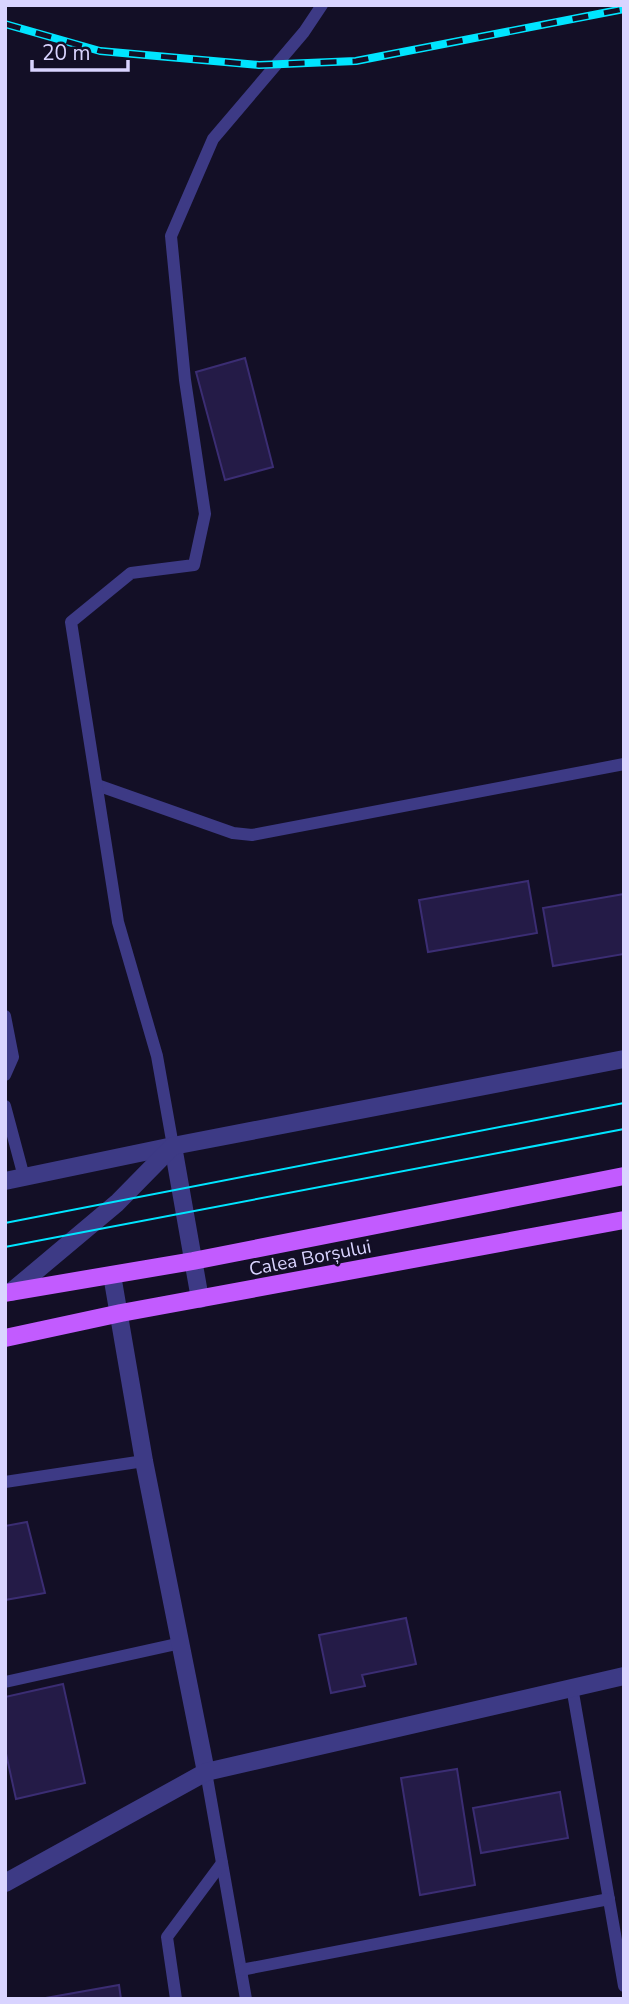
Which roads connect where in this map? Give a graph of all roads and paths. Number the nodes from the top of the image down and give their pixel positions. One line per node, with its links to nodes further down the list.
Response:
1 (322, 5): 3 (lane)
2 (624, 764): 3 (lane)
3 (97, 785): 8 (lane)
4 (5, 1016): 6 (lane)
5 (624, 1059): 8 (street)
6 (5, 1074)
7 (5, 1106): 10 (lane)
8 (173, 1146): 10 (street); 13 (street); 15 (street)
9 (624, 1176): 13 (main road, Calea Borșului)
10 (24, 1177): 11 (street)
11 (5, 1181)
12 (624, 1220): 16 (main road, Calea Borșului)
13 (193, 1261): 14 (main road, Calea Borșului); 16 (street)
14 (112, 1275): 15 (main road, Calea Borșului); 17 (street)
15 (8, 1292)
16 (200, 1299): 17 (main road, Calea Borșului)
17 (121, 1313): 18 (main road, Calea Borșului); 19 (street)
18 (5, 1338)
19 (144, 1461): 20 (lane); 21 (street)
20 (5, 1482)
21 (181, 1643): 23 (lane); 25 (street)
22 (624, 1676): 24 (street)
23 (5, 1682)
24 (572, 1687): 25 (street); 28 (lane)
25 (206, 1772): 26 (lane); 27 (street)
26 (222, 1863): 29 (lane); 31 (lane)
27 (5, 1883)
28 (609, 1899): 29 (lane); 30 (lane)
29 (240, 1970): 32 (lane)
30 (624, 1986)
31 (176, 1999)
32 (246, 1999)

